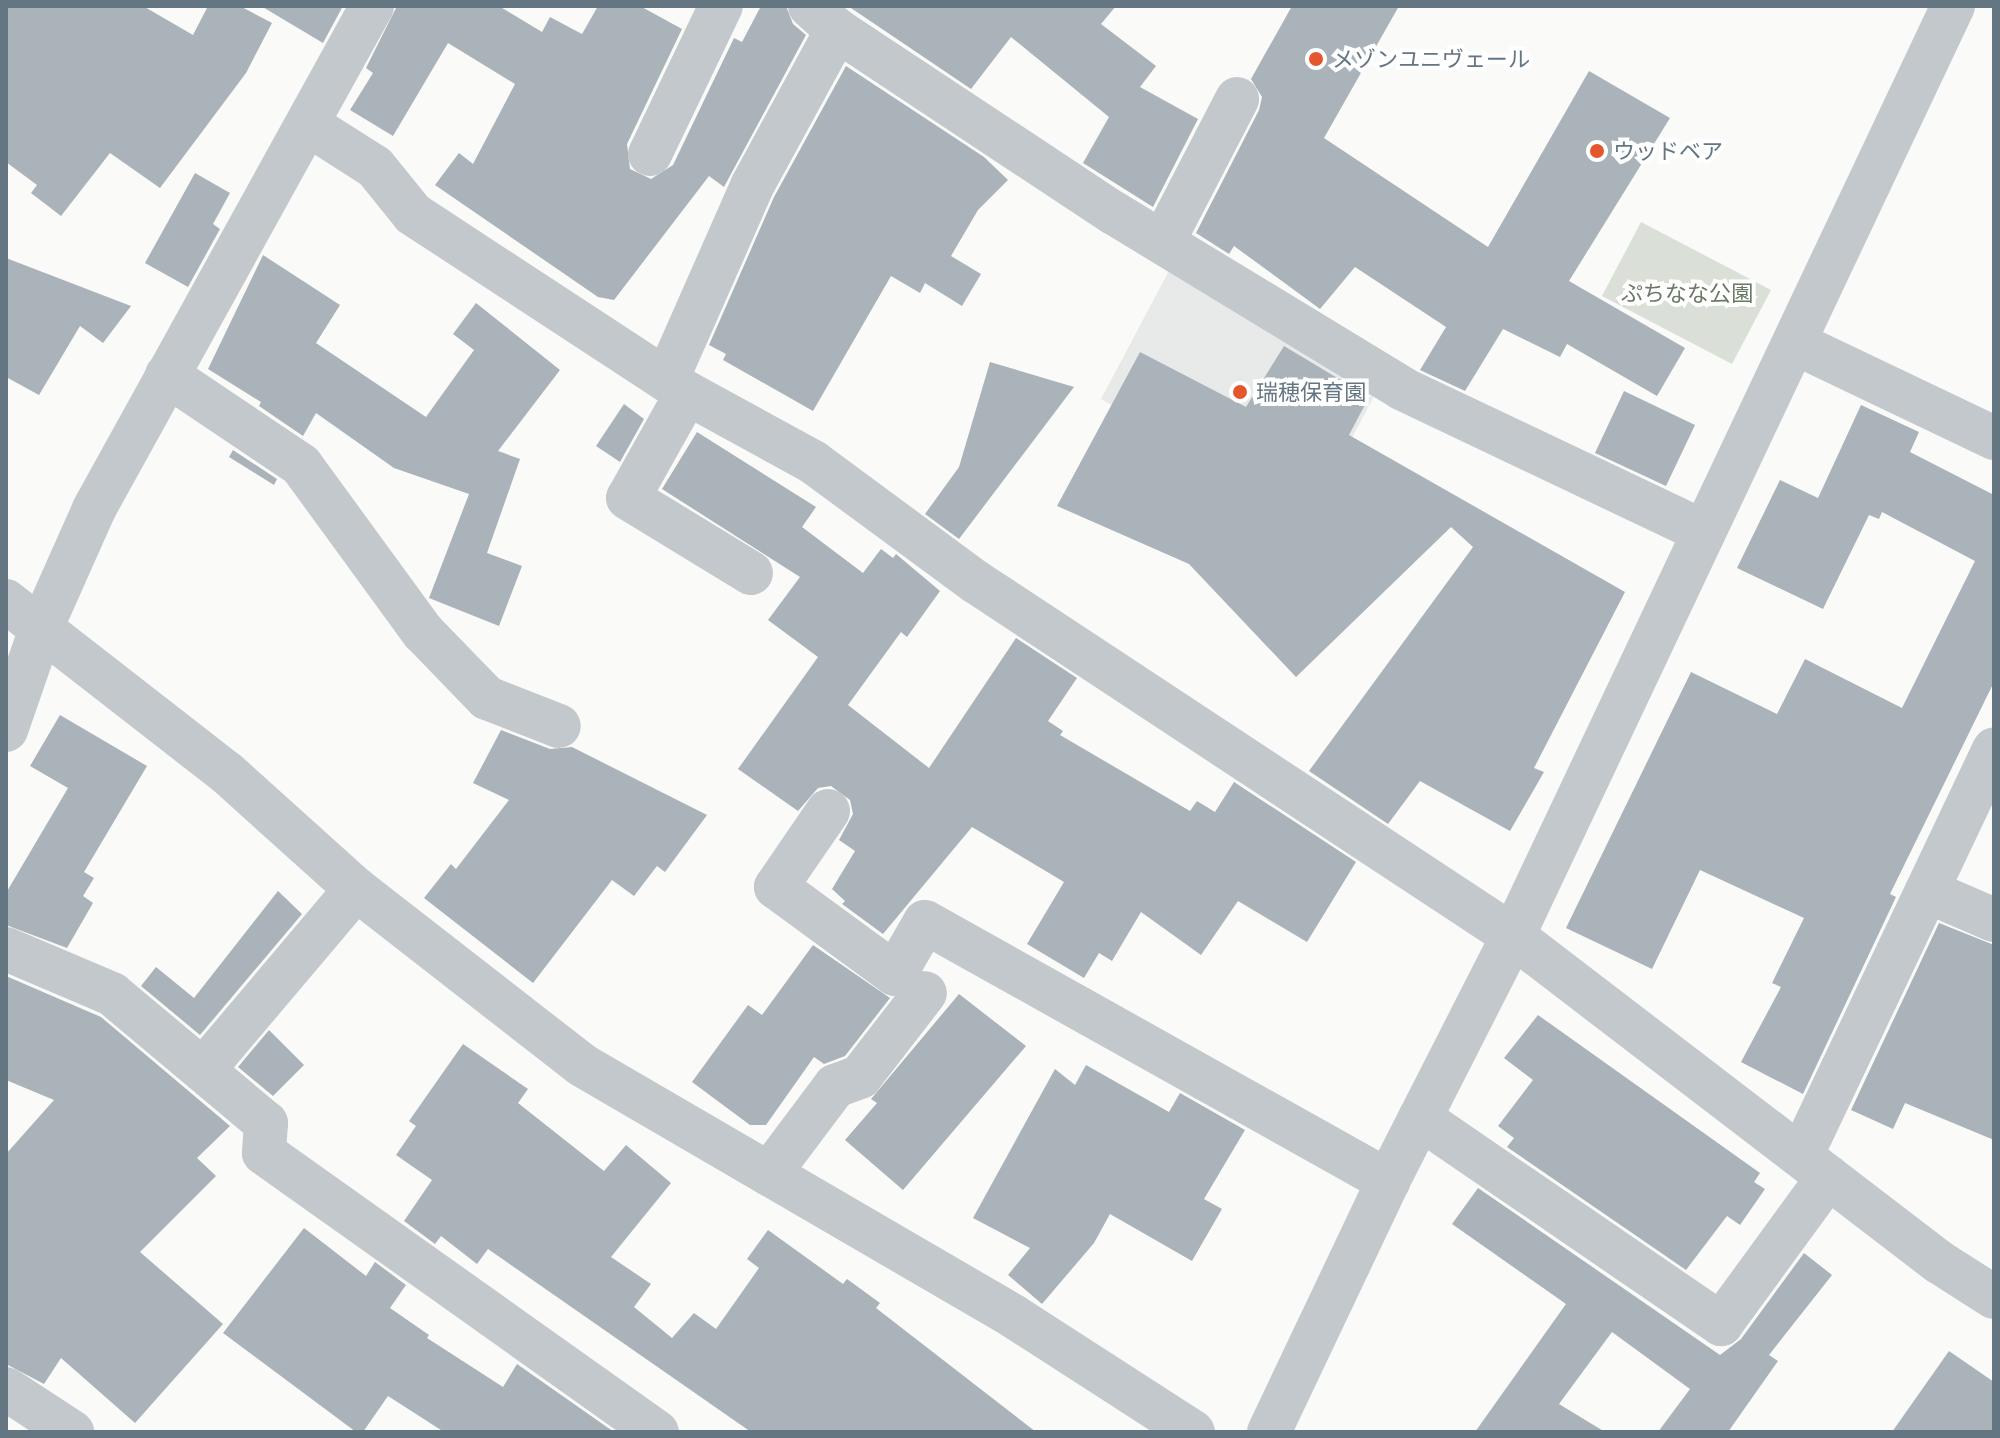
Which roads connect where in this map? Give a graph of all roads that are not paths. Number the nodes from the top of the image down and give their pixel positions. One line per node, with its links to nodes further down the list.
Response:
1 (372, 6): 6 (street)
2 (721, 6): 7 (street)
3 (1953, 6): 9 (street)
4 (824, 18): 8 (street); 11 (street)
5 (1237, 99): 8 (street)
6 (309, 125): 10 (street); 11 (street)
7 (650, 154)
8 (1163, 242): 13 (street)
9 (1795, 343): 12 (street); 13 (street)
10 (167, 375): 16 (street); 17 (street)
11 (677, 386): 14 (street); 24 (street)
12 (1994, 438)
13 (1704, 532): 24 (street)
14 (751, 573)
15 (6, 601): 16 (street)
16 (42, 626): 18 (street); 21 (street)
17 (559, 726)
18 (6, 730)
19 (1994, 749): 22 (street)
20 (828, 811): 31 (street)
21 (356, 889): 27 (street); 30 (street)
22 (1927, 891): 23 (street); 29 (street)
23 (1994, 920)
24 (1513, 936): 28 (street); 29 (street)
25 (6, 949): 27 (street)
26 (925, 993): 30 (street)
27 (203, 1070): 35 (street)
28 (1420, 1118): 29 (street); 31 (street)
29 (1814, 1167): 32 (street)
30 (769, 1174): 36 (street)
31 (1388, 1181): 37 (street)
32 (1994, 1297)
33 (6, 1389): 34 (street)
34 (72, 1432)
35 (657, 1432)
36 (1193, 1432)
37 (1269, 1432)

